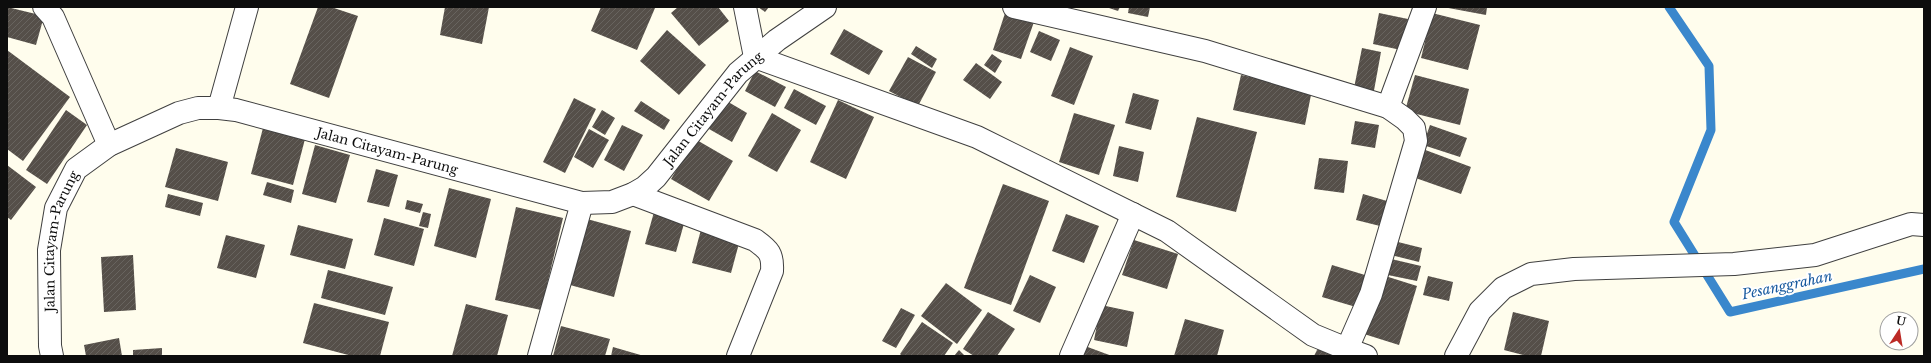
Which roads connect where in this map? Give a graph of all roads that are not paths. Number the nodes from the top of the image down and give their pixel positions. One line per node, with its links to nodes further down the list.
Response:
1 (44, 7): 10 (street)
2 (246, 7): 9 (street)
3 (745, 7): 7 (street)
4 (825, 7): 7 (street, Jalan Citayam-Parung)
5 (1014, 7): 8 (street)
6 (1425, 7): 8 (street)
7 (755, 57): 11 (street, Jalan Citayam-Parung); 13 (street)
8 (1388, 107): 15 (street)
9 (219, 108): 10 (street, Jalan Citayam-Parung); 12 (street, Jalan Citayam-Parung)
10 (110, 145): 16 (street, Jalan Citayam-Parung)
11 (633, 194): 12 (street, Jalan Citayam-Parung); 18 (street)
12 (582, 203): 17 (street)
13 (1133, 214): 15 (street); 19 (street)
14 (1924, 225): 20 (street)
15 (1357, 353)
16 (52, 356)
17 (539, 356)
18 (738, 356)
19 (1071, 356)
20 (1456, 356)

